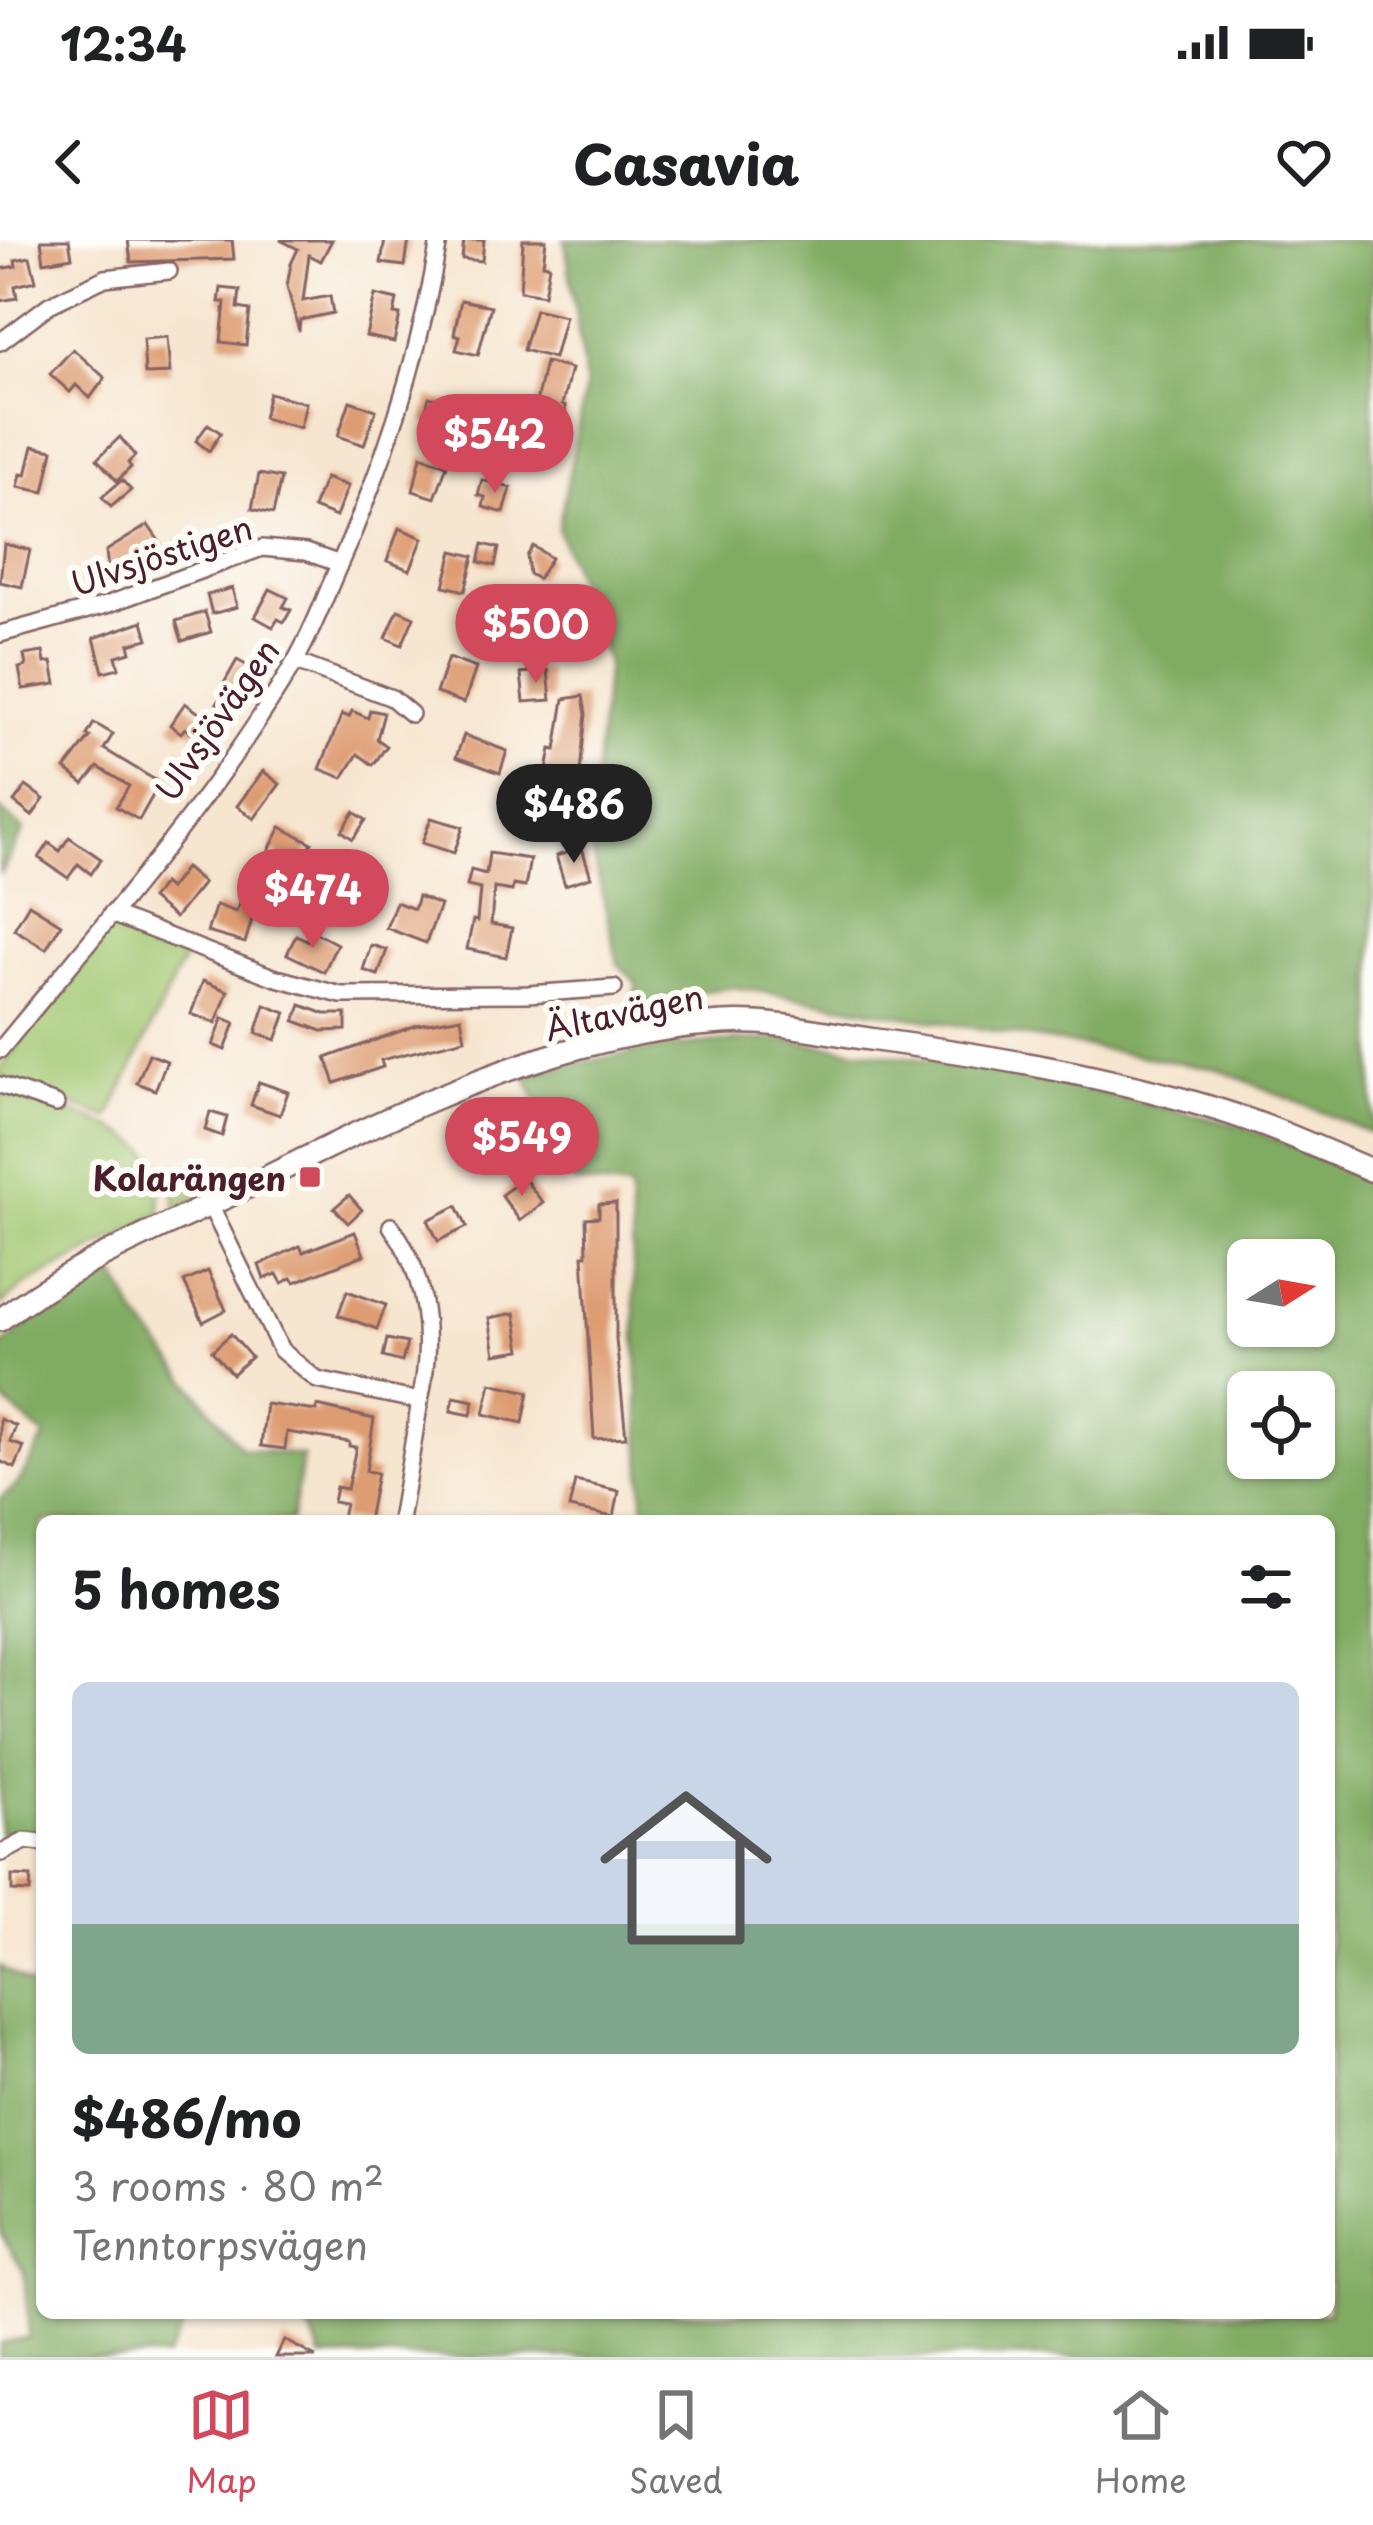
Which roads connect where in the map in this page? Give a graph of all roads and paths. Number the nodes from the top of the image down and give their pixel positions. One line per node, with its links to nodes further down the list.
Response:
1 (439, 240): 4 (street, Ulvsjövägen)
2 (169, 271): 3 (street)
3 (0, 342)
4 (340, 564): 5 (street, Ulvsjöstigen); 6 (street, Ulvsjövägen)
5 (0, 634)
6 (296, 662): 7 (street); 8 (street, Ulvsjövägen)
7 (411, 714)
8 (111, 914): 9 (street); 10 (street, Ulvsjövägen)
9 (614, 988)
10 (0, 1050)
11 (0, 1085): 12 (street)
12 (56, 1104)
13 (1373, 1171): 14 (main road, Ältavägen)
14 (211, 1205): 16 (main road, Ältavägen); 17 (street)
15 (391, 1226): 17 (street)
16 (0, 1320)
17 (420, 1402): 18 (street)
18 (401, 1515)
19 (36, 1842): 20 (street)
20 (2, 1853)

